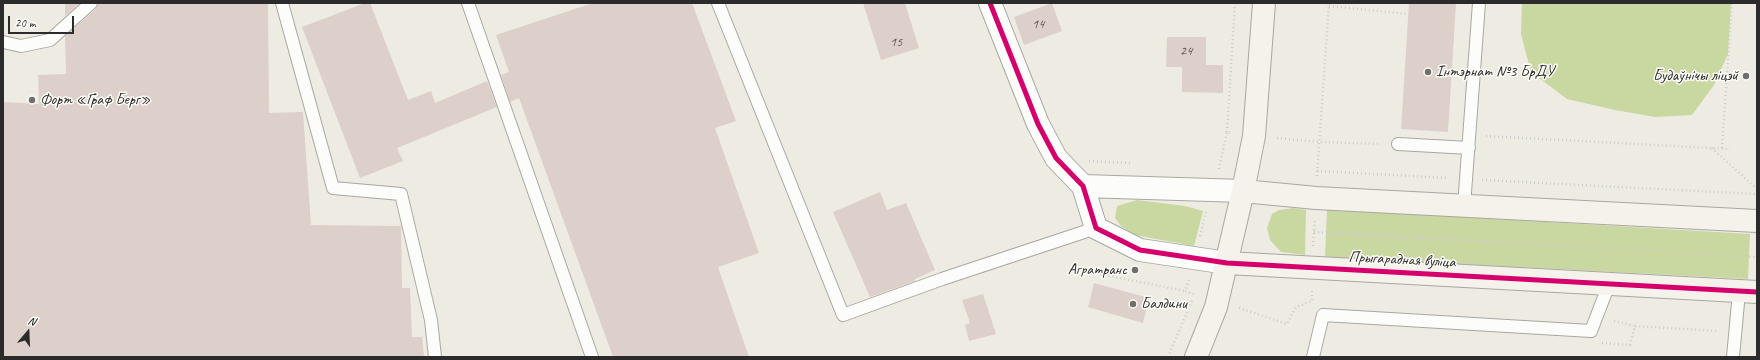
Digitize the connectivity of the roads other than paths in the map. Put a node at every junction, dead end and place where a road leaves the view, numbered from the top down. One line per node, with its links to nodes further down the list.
1 (91, 3): 8 (lane)
2 (282, 3): 19 (lane)
3 (468, 3): 20 (lane)
4 (718, 3): 15 (lane)
5 (990, 3): 11 (street)
6 (1264, 3): 12 (street)
7 (1479, 3): 10 (lane)
8 (3, 42)
9 (1398, 144): 10 (lane)
10 (1469, 148): 13 (lane)
11 (1083, 186): 12 (street); 15 (street)
12 (1243, 191): 13 (street); 16 (street)
13 (1464, 206): 14 (street)
14 (1757, 221)
15 (1096, 228): 16 (street, Прыгарадная вуліца)
16 (1227, 263): 17 (street, Прыгарадная вуліца); 21 (street)
17 (1609, 284): 18 (street, Прыгарадная вуліца); 22 (lane)
18 (1748, 292): 23 (lane)
19 (435, 357)
20 (592, 357)
21 (1196, 357)
22 (1313, 357)
23 (1733, 357)

